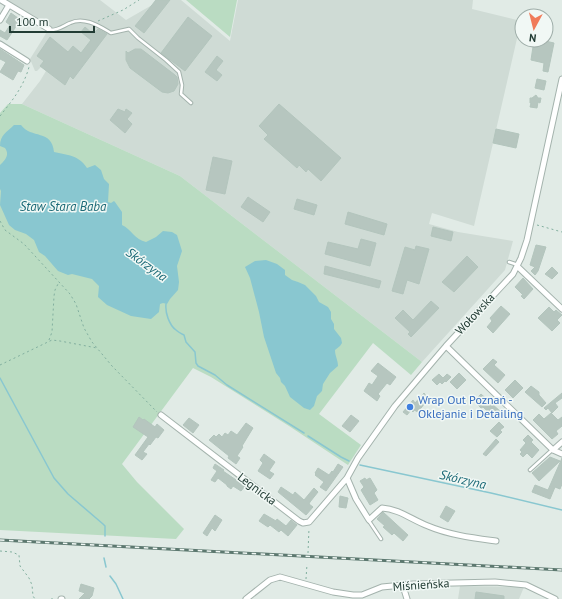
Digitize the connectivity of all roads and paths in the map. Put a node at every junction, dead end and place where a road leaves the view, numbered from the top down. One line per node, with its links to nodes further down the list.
1 (1, 0): 3 (street)
2 (139, 0): 5 (path)
3 (9, 5): 4 (street); 6 (street)
4 (0, 20)
5 (93, 22): 6 (lane); 10 (lane)
6 (49, 30)
7 (0, 44): 8 (street)
8 (27, 61): 11 (path)
9 (562, 79): 13 (street, Wołowska)
10 (191, 104)
11 (0, 116)
12 (0, 221): 17 (path)
13 (530, 224): 14 (path); 16 (street, Wołowska)
14 (562, 232)
15 (509, 262): 16 (lane)
16 (518, 266): 18 (street); 20 (street, Wołowska)
17 (59, 282): 19 (path); 21 (path)
18 (562, 309)
19 (49, 341): 21 (path); 22 (path)
20 (446, 346): 25 (street); 28 (street, Wołowska)
21 (97, 348): 23 (path)
22 (0, 365)
23 (161, 415): 30 (street, Legnicka)
24 (562, 442): 25 (street)
25 (553, 450): 26 (street); 27 (lane)
26 (562, 454)
27 (530, 470)
28 (347, 478): 29 (street); 30 (street)
29 (369, 520): 31 (lane); 32 (street)
30 (309, 522): 34 (path)
31 (381, 539)
32 (496, 541)
33 (0, 552): 38 (path)
34 (308, 554)
35 (307, 564): 36 (path)
36 (306, 584): 37 (street, Miśnieńska); 39 (street, Miśnieńska)
37 (403, 586): 40 (street); 41 (street, Miśnieńska)
38 (35, 599)
39 (246, 599)
40 (407, 599)
41 (555, 599)

